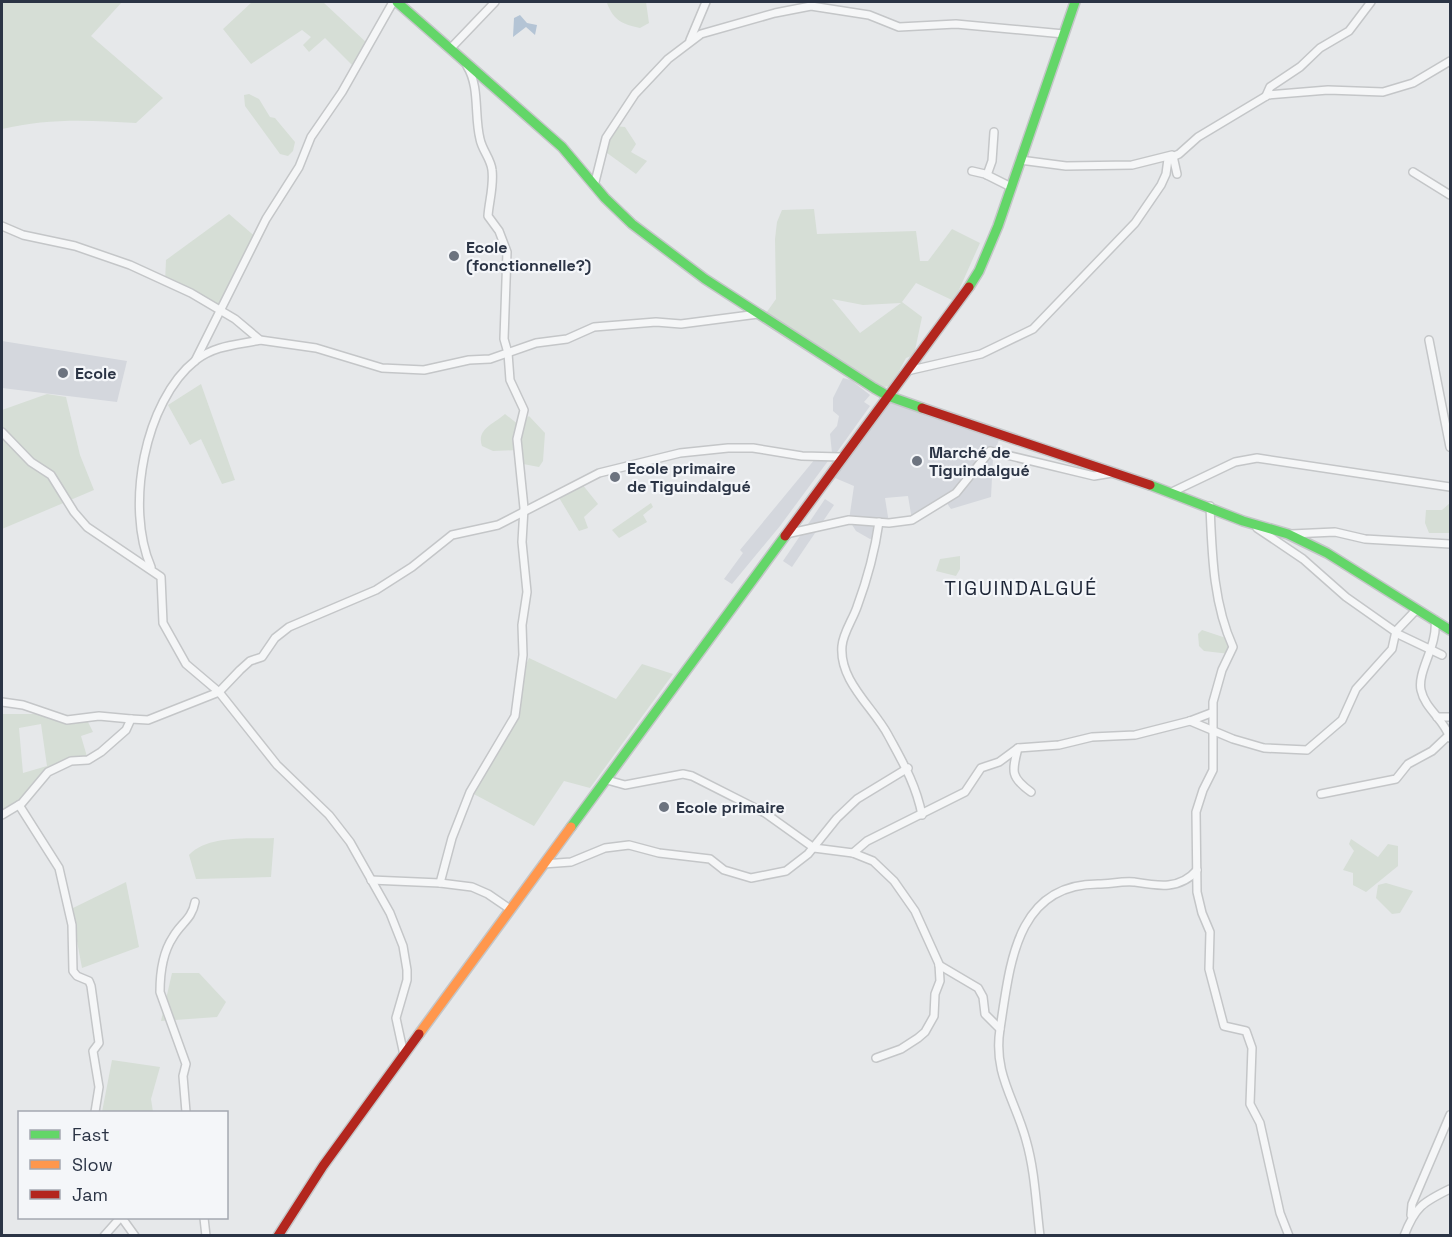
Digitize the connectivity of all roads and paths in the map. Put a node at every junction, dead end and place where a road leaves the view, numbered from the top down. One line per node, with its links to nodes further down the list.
1 (395, 2): 8 (street); 23 (street)
2 (495, 2): 8 (street)
3 (706, 2): 7 (street)
4 (1075, 2): 6 (street)
5 (1371, 2): 11 (street)
6 (1064, 34): 7 (street); 14 (street)
7 (689, 43): 19 (street)
8 (450, 49): 10 (street)
9 (1450, 61): 11 (street)
10 (464, 62): 19 (street); 27 (street)
11 (1266, 96): 13 (street)
12 (994, 132): 18 (street)
13 (1176, 155): 14 (street); 17 (street); 29 (street)
14 (1020, 160): 20 (street)
15 (972, 171): 18 (street)
16 (1413, 172): 21 (street)
17 (1177, 174)
18 (987, 175): 20 (street)
19 (594, 186): 24 (street)
20 (1011, 187): 29 (street)
21 (1450, 195)
22 (2, 226): 23 (street)
23 (221, 312): 25 (street); 28 (street)
24 (758, 314): 27 (street); 30 (street)
25 (260, 340): 27 (street); 28 (street)
26 (1429, 340): 32 (street)
27 (508, 353): 38 (street)
28 (195, 361): 44 (street)
29 (907, 371): 30 (street)
30 (888, 396): 33 (street); 34 (street)
31 (2, 432): 44 (street)
32 (1450, 447)
33 (841, 457): 38 (street); 41 (street)
34 (1112, 473): 36 (street); 39 (street)
35 (1450, 487): 36 (street)
36 (1172, 492): 37 (street)
37 (1210, 506): 40 (street); 53 (street)
38 (524, 512): 51 (street); 73 (street)
39 (879, 522): 41 (street); 61 (street)
40 (1252, 524): 42 (street); 48 (street)
41 (786, 534): 62 (street)
42 (1288, 534): 43 (street); 45 (street)
43 (1450, 544)
44 (152, 569): 51 (street)
45 (1417, 609): 46 (street); 48 (street)
46 (1435, 620): 47 (street); 49 (street)
47 (1450, 630)
48 (1395, 631): 49 (street); 58 (street)
49 (1432, 651): 50 (street); 54 (street)
50 (1442, 655)
51 (219, 692): 56 (street); 72 (street)
52 (2, 702): 56 (street)
53 (1211, 712): 57 (street); 58 (street)
54 (1437, 717): 55 (street); 59 (street)
55 (1450, 717)
56 (131, 719): 65 (street)
57 (1190, 721): 58 (street); 60 (street)
58 (1211, 728): 71 (street)
59 (1450, 736): 64 (street)
60 (1018, 748): 63 (street); 67 (street)
61 (908, 768): 67 (street); 68 (street)
62 (607, 780): 68 (street); 70 (street)
63 (1031, 792)
64 (1321, 794)
65 (19, 805): 66 (street); 80 (street)
66 (2, 814)
67 (922, 814): 69 (street)
68 (814, 848): 69 (street); 70 (street)
69 (853, 853): 76 (street)
70 (543, 864): 75 (street)
71 (1197, 870): 77 (street); 93 (street)
72 (371, 880): 73 (street); 78 (street)
73 (440, 883): 75 (street)
74 (195, 902): 81 (street)
75 (510, 909): 78 (street)
76 (939, 964): 77 (street); 79 (street)
77 (1000, 1029): 92 (street)
78 (404, 1056): 91 (street)
79 (876, 1058)
80 (95, 1111)
81 (186, 1111)
82 (1450, 1115): 84 (street)
83 (1450, 1189): 84 (street)
84 (1411, 1215): 94 (street)
85 (120, 1219): 89 (street)
86 (122, 1219): 90 (street)
87 (204, 1219): 88 (street)
88 (204, 1235)
89 (104, 1236)
90 (135, 1236)
91 (278, 1236)
92 (1040, 1236)
93 (1289, 1236)
94 (1404, 1236)

